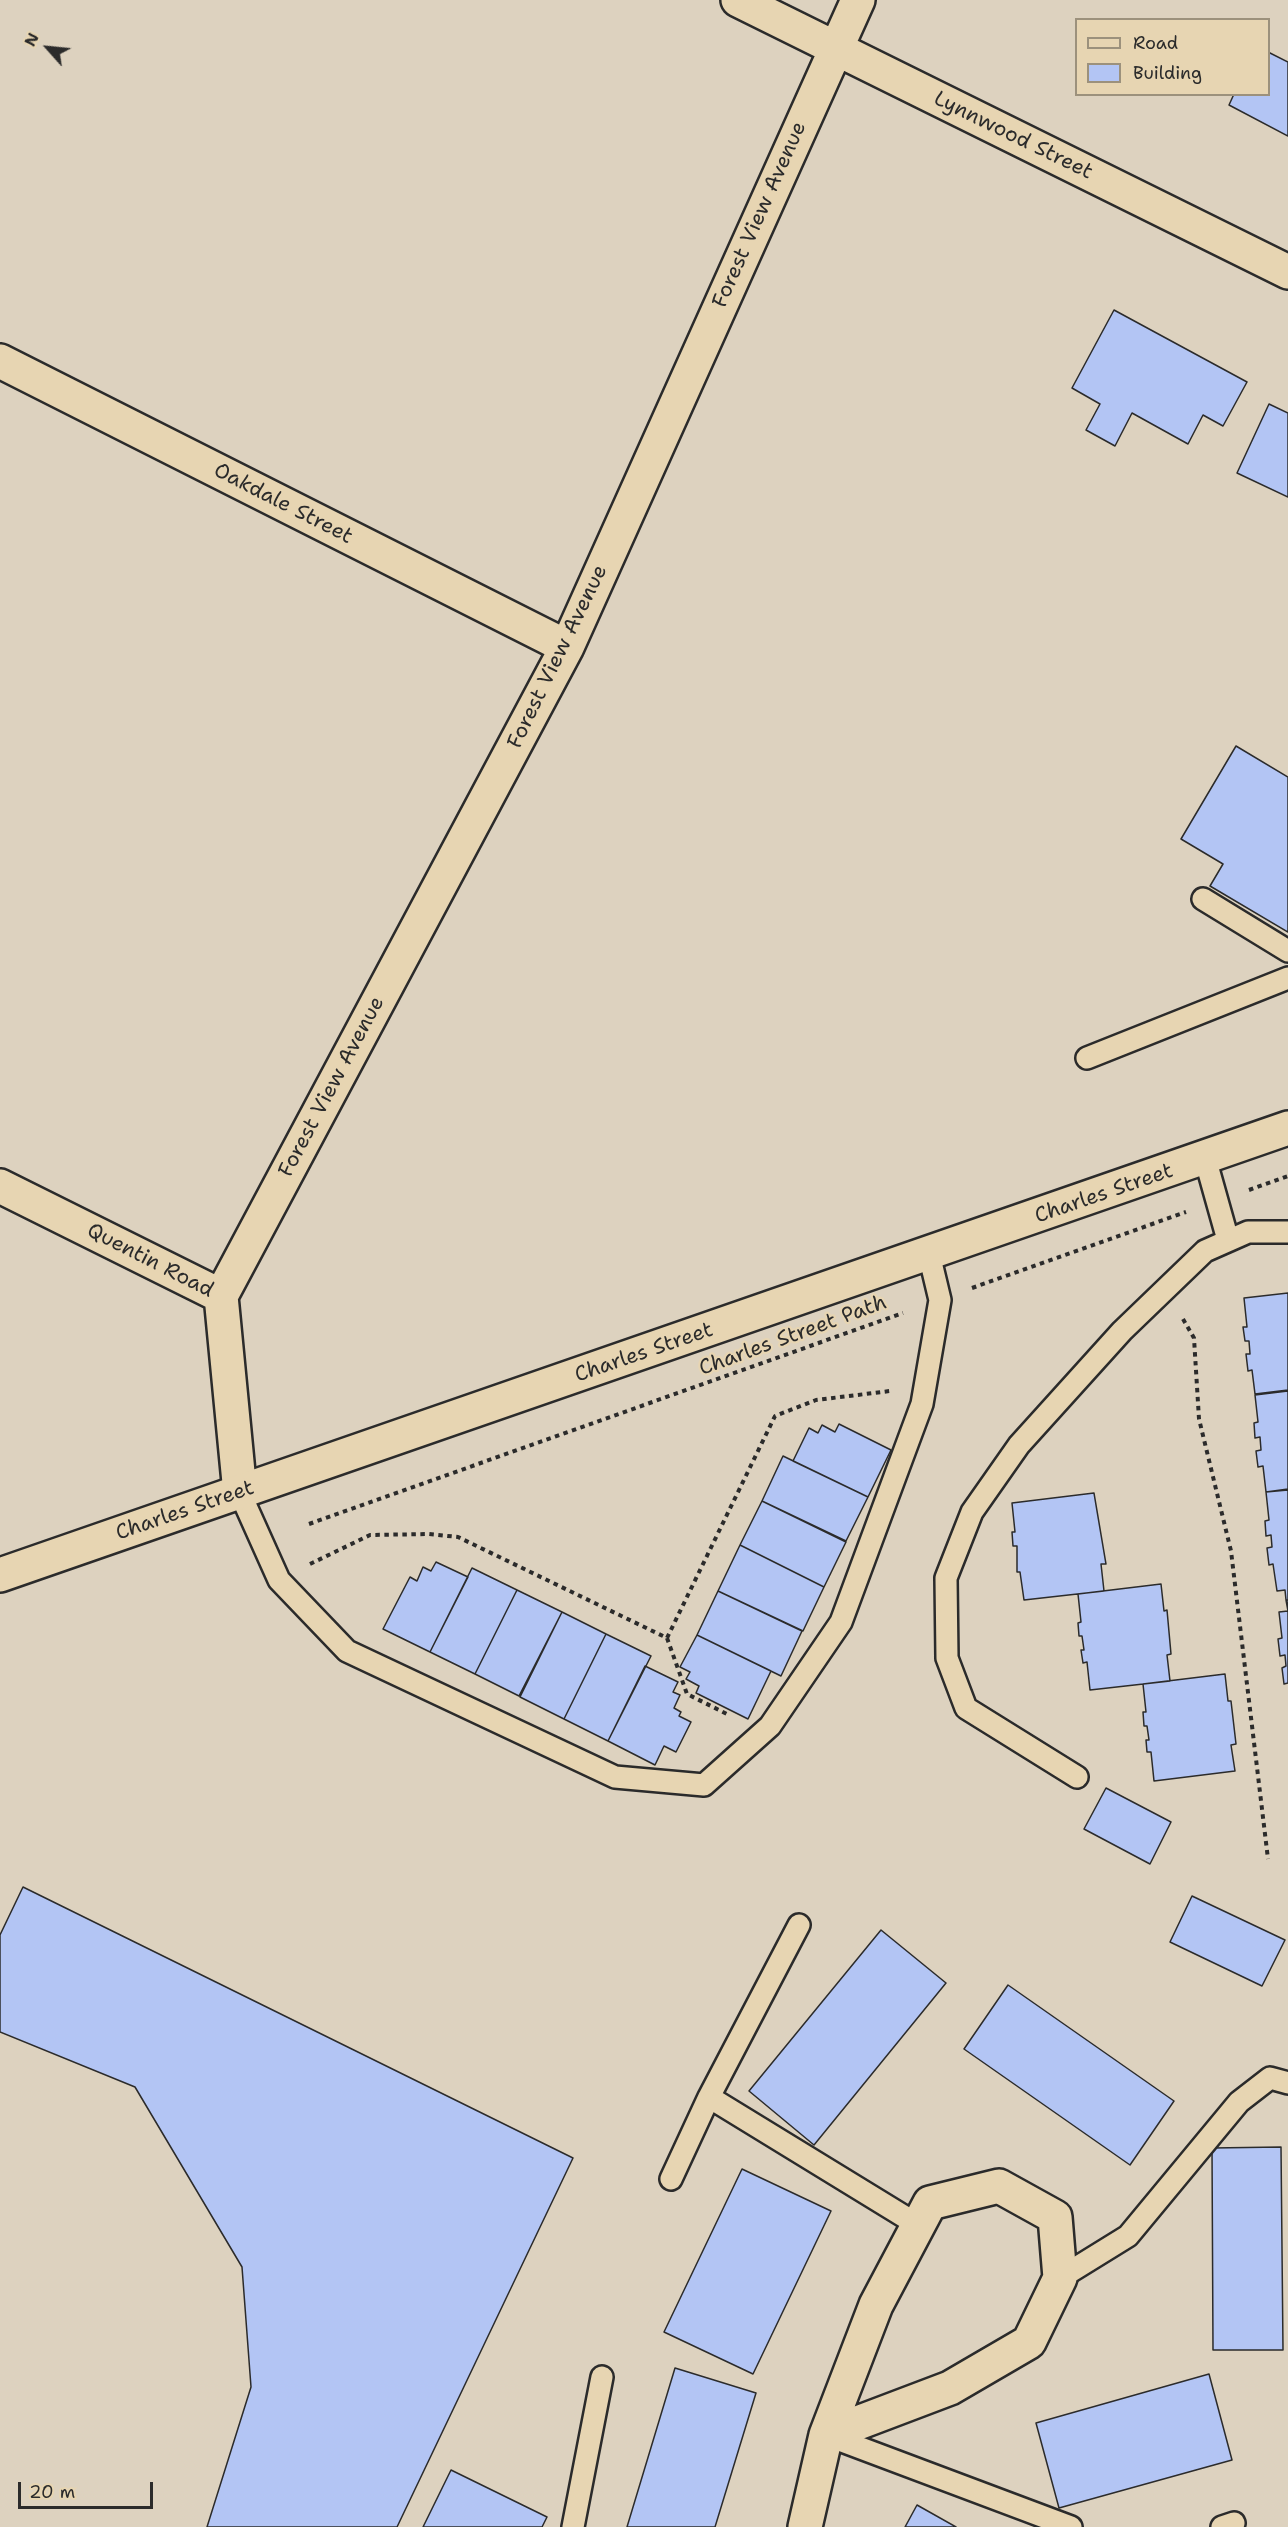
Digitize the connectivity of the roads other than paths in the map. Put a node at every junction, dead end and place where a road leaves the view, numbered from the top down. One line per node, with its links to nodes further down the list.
1 (738, 0): 3 (street, Lynnwood Street)
2 (858, 0): 3 (street, Forest View Avenue)
3 (835, 49): 4 (street, Lynnwood Street); 6 (street, Forest View Avenue)
4 (1288, 272)
5 (0, 361): 6 (street, Oakdale Street)
6 (567, 647): 17 (street, Forest View Avenue)
7 (1203, 899): 8 (lane)
8 (1288, 951)
9 (1288, 978): 10 (lane)
10 (1087, 1058)
11 (1288, 1128): 12 (street, Charles Street)
12 (1205, 1158): 15 (lane); 16 (street, Charles Street)
13 (0, 1186): 17 (street, Quentin Road)
14 (1288, 1232): 15 (lane)
15 (1228, 1240): 20 (lane)
16 (929, 1254): 18 (street, Charles Street); 18 (lane)
17 (221, 1296): 18 (street, Quentin Road)
18 (240, 1493): 19 (street, Charles Street)
19 (0, 1575)
20 (1077, 1777)
21 (799, 1925): 23 (lane)
22 (1288, 2083): 26 (lane)
23 (709, 2097): 24 (lane); 25 (lane)
24 (671, 2179)
25 (918, 2225): 26 (street); 28 (street)
26 (1060, 2278): 28 (street)
27 (602, 2377): 29 (lane)
28 (826, 2436): 30 (street); 31 (lane)
29 (573, 2527)
30 (805, 2527)
31 (1071, 2527)

